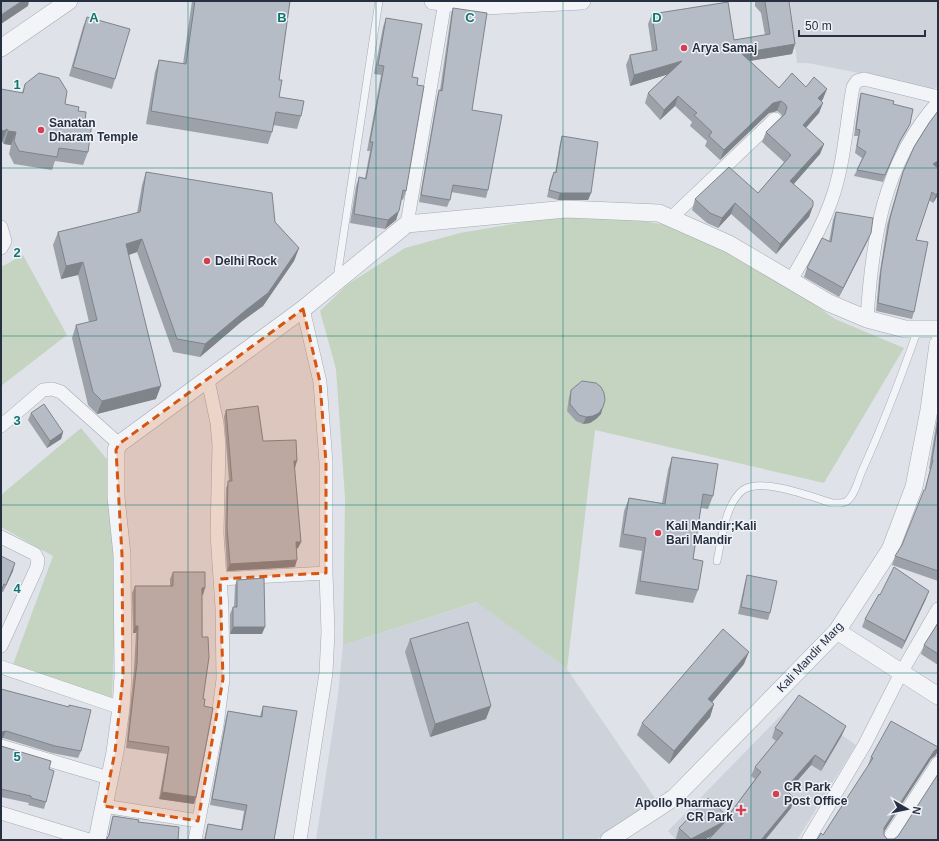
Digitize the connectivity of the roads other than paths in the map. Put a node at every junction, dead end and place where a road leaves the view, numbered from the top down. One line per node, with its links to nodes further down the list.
1 (69, 1): 5 (street)
2 (379, 1): 13 (lane)
3 (582, 1): 4 (street)
4 (439, 2): 10 (street)
5 (1, 48)
6 (938, 97): 14 (street)
7 (938, 102): 16 (street)
8 (775, 119): 9 (street)
9 (672, 218): 10 (street); 14 (street)
10 (407, 224): 13 (street)
11 (1, 227): 12 (street)
12 (1, 248)
13 (337, 280): 15 (street)
14 (791, 280): 16 (street)
15 (303, 309): 20 (street); 25 (street)
16 (868, 319): 17 (street)
17 (918, 329): 18 (street); 24 (lane)
18 (938, 329)
19 (938, 344): 28 (street, Kali Mandir Marg)
20 (208, 380): 22 (street); 26 (street)
21 (1, 426): 22 (street)
22 (119, 444): 33 (street)
23 (1, 537): 29 (street)
24 (716, 561)
25 (326, 573): 26 (street); 43 (street)
26 (220, 579): 39 (street)
27 (938, 609): 31 (street)
28 (837, 631): 31 (street); 44 (street, Kali Mandir Marg)
29 (1, 646)
30 (1, 667): 33 (street)
31 (901, 673): 32 (street); 45 (street)
32 (938, 696)
33 (121, 708): 36 (street)
34 (1, 746): 36 (street)
35 (938, 763): 46 (street)
36 (109, 778): 37 (street)
37 (104, 806): 39 (street); 41 (street)
38 (1, 812): 40 (street)
39 (198, 820): 42 (street)
40 (89, 840)
41 (97, 840)
42 (195, 840)
43 (300, 840)
44 (609, 840)
45 (808, 840)
46 (888, 840)

